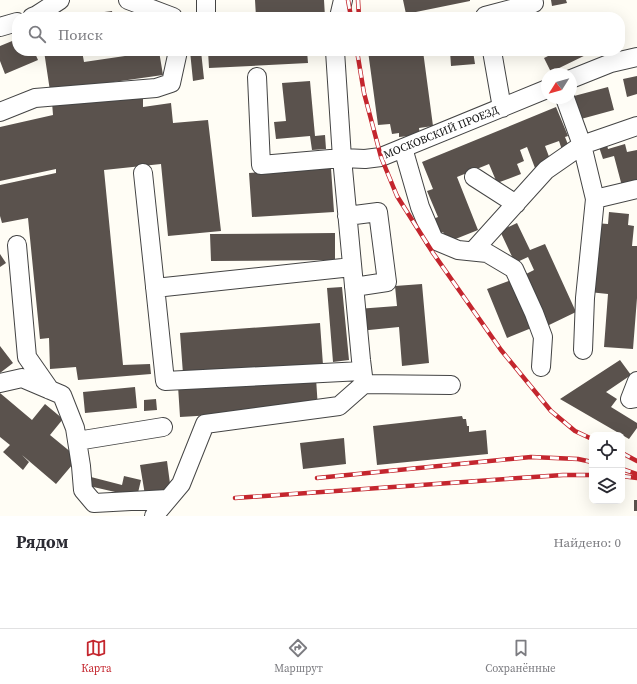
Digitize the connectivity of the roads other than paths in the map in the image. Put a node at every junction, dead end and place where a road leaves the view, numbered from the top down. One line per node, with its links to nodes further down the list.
1 (60, 0): 6 (street)
2 (128, 0): 7 (street)
3 (206, 0): 8 (street)
4 (343, 0): 9 (street)
5 (534, 3): 10 (street)
6 (42, 12)
7 (160, 12)
8 (206, 12)
9 (340, 12)
10 (502, 12)
11 (12, 23): 12 (street)
12 (0, 27)
13 (177, 56): 22 (street)
14 (335, 56): 26 (street)
15 (493, 56): 21 (street)
16 (637, 57): 18 (street)
17 (257, 77): 26 (street, МОСКОВСКИЙ ПРОЕЗД)
18 (577, 77)
19 (541, 92): 21 (street, МОСКОВСКИЙ ПРОЕЗД)
20 (567, 104): 24 (street)
21 (502, 108): 25 (street, МОСКОВСКИЙ ПРОЕЗД)
22 (0, 112)
23 (637, 126): 24 (street)
24 (582, 145): 30 (street); 31 (street)
25 (403, 148): 26 (street, МОСКОВСКИЙ ПРОЕЗД); 34 (street)
26 (342, 158): 32 (street)
27 (143, 173): 37 (street)
28 (474, 177): 31 (street)
29 (637, 189): 30 (street)
30 (595, 199): 38 (street)
31 (516, 204): 34 (street)
32 (347, 216): 35 (street); 36 (street)
33 (17, 245): 44 (street)
34 (474, 251): 39 (street)
35 (352, 267): 36 (street); 37 (street)
36 (354, 287): 40 (street)
37 (155, 288): 40 (street)
38 (583, 350)
39 (541, 367)
40 (363, 378): 43 (street); 48 (street)
41 (637, 381): 45 (street)
42 (0, 383): 44 (street)
43 (451, 385)
44 (50, 390): 47 (street)
45 (637, 398)
46 (162, 427): 47 (street)
47 (77, 441): 48 (street)
48 (168, 499): 49 (street)
49 (154, 516)

